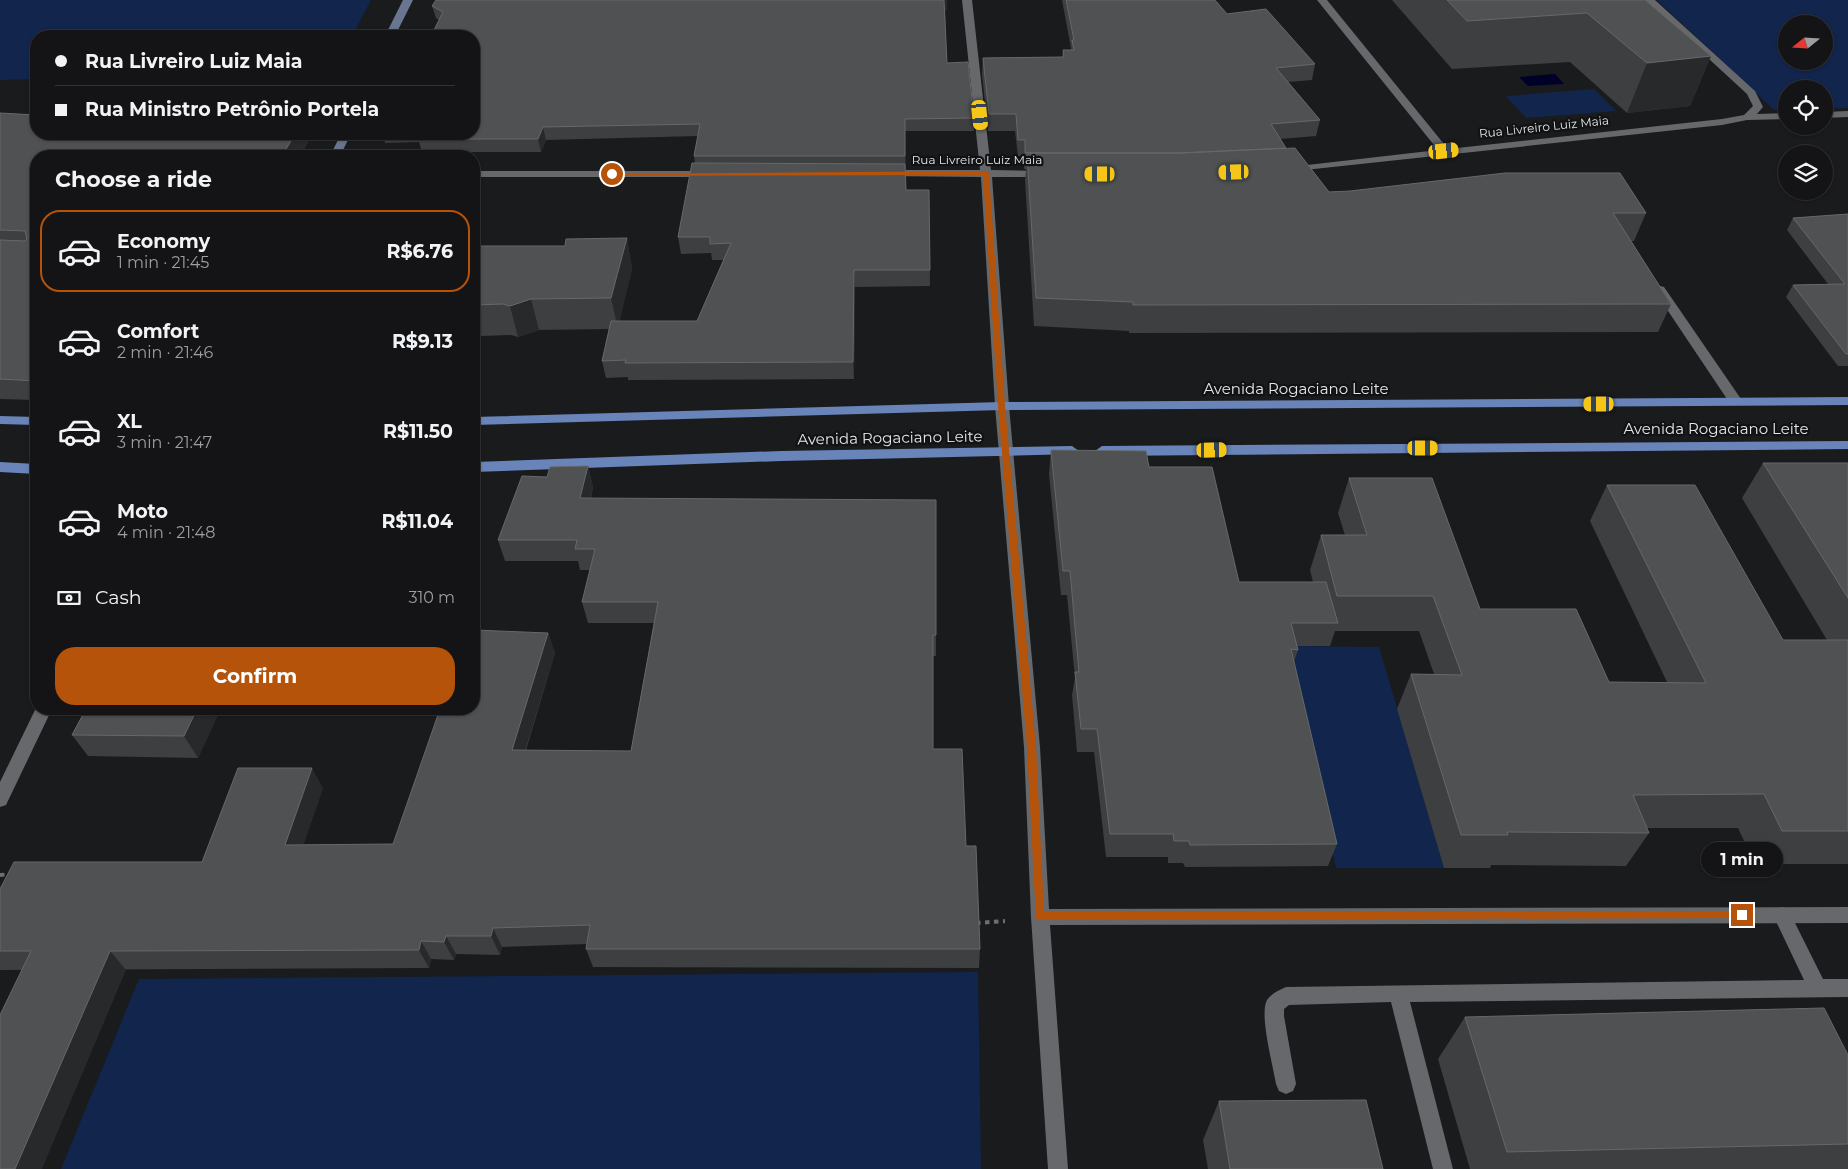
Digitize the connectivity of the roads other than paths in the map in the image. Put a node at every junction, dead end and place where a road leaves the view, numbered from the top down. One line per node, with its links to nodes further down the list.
1 (408, 0): 5 (street)
2 (967, 0): 13 (street)
3 (1322, 0): 10 (street)
4 (1650, 0): 9 (street)
5 (393, 30)
6 (1848, 114): 7 (street)
7 (1833, 115)
8 (1778, 116): 9 (street, Rua Livreiro Luiz Maia)
9 (1746, 117): 10 (street, Rua Livreiro Luiz Maia)
10 (1444, 151): 11 (street, Rua Livreiro Luiz Maia)
11 (1282, 170)
12 (878, 173): 13 (street, Rua Livreiro Luiz Maia)
13 (986, 173): 16 (street, Rua Livreiro Luiz Maia); 20 (street)
14 (480, 174): 15 (street)
15 (720, 174)
16 (1052, 174)
17 (1652, 279): 18 (street)
18 (1736, 402): 19 (main road, Avenida Rogaciano Leite); 20 (main road, Avenida Rogaciano Leite)
19 (1848, 402)
20 (1002, 406): 23 (main road, Avenida Rogaciano Leite); 25 (street)
21 (0, 420): 22 (main road)
22 (30, 421)
23 (480, 421)
24 (1848, 444): 25 (main road, Avenida Rogaciano Leite)
25 (1006, 452): 27 (main road, Avenida Rogaciano Leite); 33 (street)
26 (0, 467): 28 (main road)
27 (480, 467)
28 (30, 468)
29 (41, 715): 30 (street)
30 (0, 800)
31 (1782, 915): 32 (street); 33 (street); 34 (street)
32 (1848, 915)
33 (1040, 917): 38 (street)
34 (1817, 987): 35 (street); 36 (street)
35 (1848, 988)
36 (1398, 993): 37 (street); 39 (street)
37 (1286, 1084)
38 (1058, 1169)
39 (1443, 1169)

